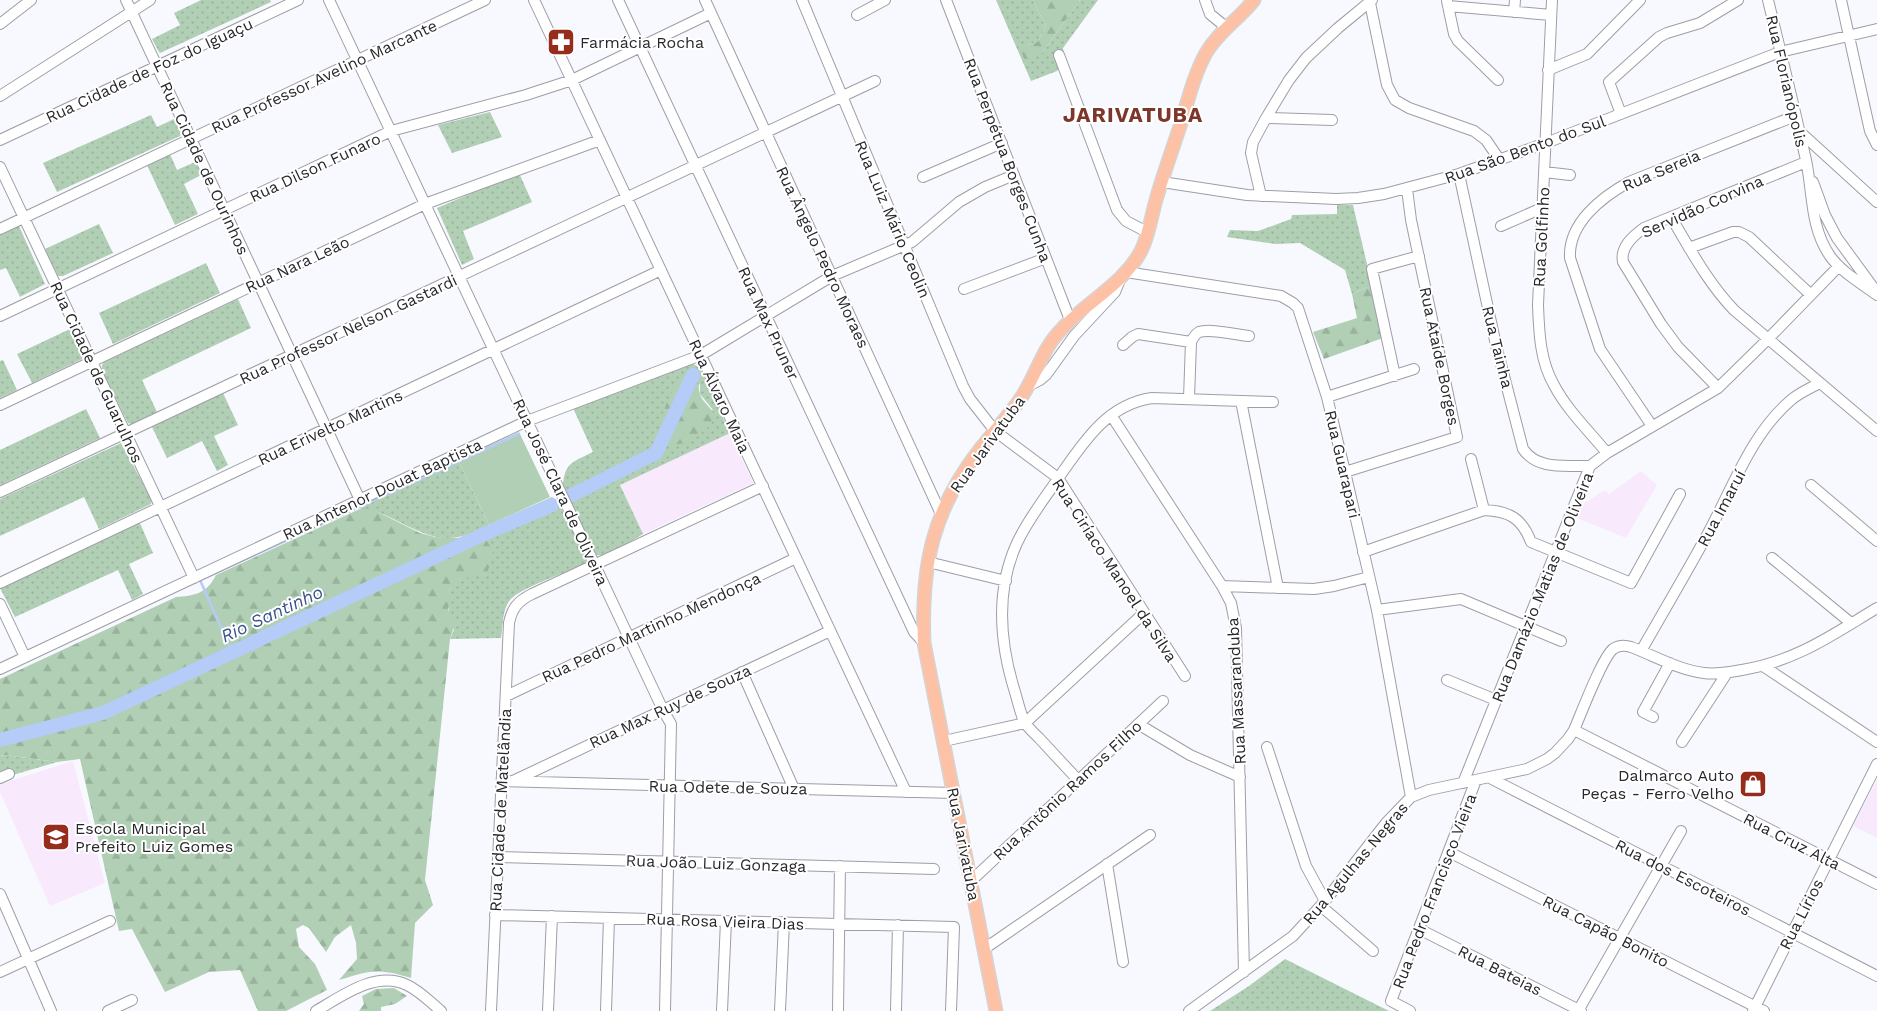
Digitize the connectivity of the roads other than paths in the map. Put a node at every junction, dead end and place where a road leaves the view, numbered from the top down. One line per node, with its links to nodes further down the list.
1 (31, 0): 28 (street)
2 (126, 0): 23 (street, Rua Cidade de Ourinhos)
3 (150, 0): 23 (street)
4 (298, 0): 36 (street, Rua Cidade de Foz do Iguaçu)
5 (329, 0): 35 (street, Rua José Clara de Oliveira)
6 (485, 0): 35 (street, Rua Professor Avelino Marcante)
7 (534, 0): 38 (street, Rua Álvaro Maia)
8 (618, 0): 32 (street, Rua Max Pruner)
9 (705, 0): 25 (street, Rua Ângelo Pedro Moraes)
10 (802, 0): 42 (street, Rua Luiz Mário Ceolin)
11 (885, 0): 26 (street)
12 (946, 0): 53 (street, Rua Perpétua Borges Cunha)
13 (1205, 0): 29 (street)
14 (1254, 0): 29 (main road, Rua Jarivatuba)
15 (1515, 0): 24 (street)
16 (1552, 0): 27 (street, Rua Golfinho)
17 (1640, 0): 37 (street)
18 (1738, 0): 43 (street)
19 (1768, 0): 33 (street, Rua Florianópolis)
20 (1841, 0): 31 (street)
21 (1371, 1): 45 (street); 56 (street)
22 (1447, 3): 24 (street); 40 (street)
23 (132, 12): 36 (street, Rua Cidade de Ourinhos); 41 (street)
24 (1514, 12): 27 (street)
25 (711, 13): 32 (street, Rua Dilson Funaro); 49 (street, Rua Ângelo Pedro Moraes)
26 (857, 15)
27 (1551, 15): 37 (street, Rua Golfinho)
28 (0, 24)
29 (1226, 28): 65 (main road, Rua Jarivatuba)
30 (1877, 29): 31 (street, Rua São Bento do Sul)
31 (1849, 36): 33 (street, Rua São Bento do Sul); 55 (street)
32 (640, 47): 38 (street, Rua Dilson Funaro); 58 (street, Rua Max Pruner)
33 (1780, 52): 43 (street, Rua São Bento do Sul); 44 (street, Rua Florianópolis)
34 (1059, 55): 77 (street)
35 (357, 60): 48 (street, Rua José Clara de Oliveira); 50 (street, Rua Professor Avelino Marcante)
36 (158, 66): 50 (street, Rua Cidade de Ourinhos); 51 (street, Rua Cidade de Foz do Iguaçu)
37 (1548, 70): 54 (street, Rua Golfinho)
38 (572, 80): 48 (street, Rua Dilson Funaro); 52 (street, Rua Álvaro Maia)
39 (875, 80): 42 (street, Rua Professor Nelson Gastardi)
40 (1498, 80)
41 (0, 96)
42 (842, 96): 49 (street, Rua Professor Nelson Gastardi); 78 (street, Rua Luiz Mário Ceolin)
43 (1621, 114): 54 (street, Rua São Bento do Sul)
44 (1795, 116): 47 (street, Rua Florianópolis); 115 (street, Rua Sereia)
45 (1266, 118): 46 (street); 67 (street)
46 (1332, 120)
47 (1798, 130): 57 (street, Rua Florianópolis); 69 (street)
48 (391, 131): 70 (street, Rua José Clara de Oliveira); 72 (street, Rua Dilson Funaro)
49 (765, 132): 58 (street, Rua Professor Nelson Gastardi); 86 (street, Rua Ângelo Pedro Moraes)
50 (192, 139): 72 (street, Rua Cidade de Ourinhos); 74 (street, Rua Professor Avelino Marcante)
51 (0, 140)
52 (600, 140): 68 (street, Rua Álvaro Maia); 70 (street, Rua Nara Leão)
53 (1002, 143): 62 (street, Rua Perpétua Borges Cunha); 64 (street)
54 (1546, 143): 56 (street, Rua São Bento do Sul); 60 (street, Rua Golfinho)
55 (1877, 144)
56 (1499, 159): 61 (street, Rua São Bento do Sul)
57 (1806, 162): 73 (street, Servidão Corvina); 82 (street, Rua Florianópolis); 90 (street, Rua Florianópolis)
58 (695, 166): 68 (street, Rua Professor Nelson Gastardi); 93 (street, Rua Max Pruner)
59 (0, 167): 74 (street, Rua Cidade de Guarulhos)
60 (1544, 172): 63 (street); 71 (street, Rua Golfinho)
61 (1459, 174): 66 (street, Rua São Bento do Sul); 122 (street, Rua Tainha)
62 (1014, 175): 78 (street, Rua Antenor Douat Baptista); 81 (street, Rua Perpétua Borges Cunha)
63 (1570, 175)
64 (923, 177)
65 (1162, 182): 67 (street, Rua São Bento do Sul); 77 (main road, Rua Jarivatuba)
66 (1407, 189): 67 (street, Rua São Bento do Sul); 80 (street, Rua Ataíde Borges)
67 (1261, 196)
68 (627, 198): 83 (street, Rua Álvaro Maia); 85 (street, Rua Professor Nelson Gastardi)
69 (1877, 202)
70 (425, 204): 85 (street, Rua José Clara de Oliveira); 87 (street, Rua Nara Leão)
71 (1542, 208): 75 (street); 120 (street, Rua Golfinho)
72 (224, 210): 87 (street, Rua Cidade de Ourinhos); 88 (street, Rua Dilson Funaro)
73 (1671, 217): 79 (street); 107 (street, Servidão Corvina)
74 (24, 218): 76 (street, Rua Professor Avelino Marcante); 88 (street, Rua Cidade de Guarulhos)
75 (1502, 226)
76 (0, 229)
77 (1147, 232): 84 (main road, Rua Jarivatuba)
78 (904, 246): 86 (street, Rua Antenor Douat Baptista); 117 (street, Rua Luiz Mário Ceolin)
79 (1689, 248): 91 (street); 96 (street)
80 (1419, 256): 104 (street); 123 (street, Rua Ataíde Borges)
81 (1046, 258): 89 (street); 94 (street, Rua Perpétua Borges Cunha)
82 (1839, 266): 90 (street, Rua Florianópolis); 91 (street, Rua Damázio Matias de Oliveira)
83 (661, 270): 99 (street, Rua Erivelto Martins); 101 (street, Rua Álvaro Maia)
84 (1124, 274): 94 (main road, Rua Jarivatuba); 106 (street); 108 (street, Rua Guarapari)
85 (459, 276): 99 (street, Rua José Clara de Oliveira); 100 (street, Rua Professor Nelson Gastardi)
86 (832, 276): 93 (street, Rua Antenor Douat Baptista); 132 (street, Rua Ângelo Pedro Moraes)
87 (258, 282): 100 (street, Rua Cidade de Ourinhos); 102 (street, Rua Nara Leão)
88 (57, 288): 92 (street, Rua Dilson Funaro); 102 (street, Rua Cidade de Guarulhos)
89 (964, 290)
90 (1877, 293)
91 (1811, 295): 96 (street, Rua Damázio Matias de Oliveira)
92 (0, 316)
93 (766, 316): 101 (street, Rua Antenor Douat Baptista); 155 (street, Rua Max Pruner)
94 (1070, 320): 106 (main road, Rua Jarivatuba)
95 (1249, 336): 97 (street)
96 (1768, 339): 105 (street); 107 (street, Rua Damázio Matias de Oliveira)
97 (1191, 342): 98 (street); 109 (street)
98 (1122, 345)
99 (494, 349): 114 (street, Rua José Clara de Oliveira); 116 (street, Rua Erivelto Martins)
100 (292, 355): 116 (street, Rua Cidade de Ourinhos); 119 (street, Rua Professor Nelson Gastardi)
101 (701, 355): 114 (street, Rua Antenor Douat Baptista); 126 (street, Rua Álvaro Maia)
102 (92, 361): 112 (street, Rua Nara Leão); 119 (street, Rua Cidade de Guarulhos)
103 (1414, 369): 104 (street)
104 (1395, 376): 108 (street)
105 (1820, 383): 118 (street); 156 (street, Rua Imaruí)
106 (1030, 385): 117 (main road, Rua Jarivatuba)
107 (1718, 388): 115 (street, Rua Damázio Matias de Oliveira)
108 (1327, 397): 123 (street, Rua Guarapari)
109 (1189, 398): 110 (street); 113 (street)
110 (1241, 401): 111 (street); 145 (street)
111 (1273, 402)
112 (0, 404)
113 (1111, 415): 124 (street); 144 (street, Rua Massaranduba)
114 (527, 421): 129 (street, Rua Antenor Douat Baptista); 139 (street, Rua José Clara de Oliveira)
115 (1652, 426): 120 (street, Rua Damázio Matias de Oliveira)
116 (326, 428): 129 (street, Rua Cidade de Ourinhos); 130 (street, Rua Erivelto Martins)
117 (995, 431): 124 (street, Rua Ciríaco Manoel da Silva); 132 (main road, Rua Jarivatuba)
118 (1877, 431)
119 (126, 433): 127 (street, Rua Professor Nelson Gastardi); 130 (street, Rua Cidade de Guarulhos)
120 (1607, 453): 122 (street, Rua Damázio Matias de Oliveira)
121 (1471, 459): 131 (street)
122 (1590, 466): 135 (street, Rua Damázio Matias de Oliveira)
123 (1345, 472): 134 (street, Rua Guarapari)
124 (1058, 478): 142 (street); 149 (street, Rua Ciríaco Manoel da Silva)
125 (1811, 485): 133 (street)
126 (762, 486): 136 (street, Rua Álvaro Maia); 139 (street)
127 (0, 492)
128 (1680, 494): 135 (street)
129 (360, 500): 141 (street, Rua Antenor Douat Baptista)
130 (160, 507): 141 (street, Rua Cidade de Guarulhos); 143 (street, Rua Erivelto Martins)
131 (1484, 510): 134 (street); 135 (street)
132 (941, 514): 138 (main road, Rua Jarivatuba)
133 (1877, 541)
134 (1363, 552): 140 (street, Rua Guarapari)
135 (1556, 552): 151 (street, Rua Damázio Matias de Oliveira)
136 (796, 558): 152 (street, Rua Álvaro Maia); 153 (street, Rua Pedro Martinho Mendonça)
137 (1772, 558): 150 (street)
138 (928, 562): 142 (street); 155 (main road, Rua Jarivatuba)
139 (595, 564): 153 (street, Rua José Clara de Oliveira); 165 (street, Rua Cidade de Matelândia)
140 (1369, 577): 145 (street); 148 (street, Rua Guarapari)
141 (194, 578): 157 (street, Rua Antenor Douat Baptista)
142 (1006, 580): 170 (street)
143 (0, 583)
144 (1222, 586): 145 (street); 178 (street, Rua Massaranduba)
145 (1278, 588)
146 (0, 604): 157 (street)
147 (1877, 608): 150 (street, Rua Agulhas Negras)
148 (1377, 610): 151 (street); 188 (street, Rua Guarapari)
149 (1144, 613): 163 (street, Rua Ciríaco Manoel da Silva); 170 (street)
150 (1851, 623): 159 (street, Rua Agulhas Negras)
151 (1526, 626): 154 (street); 166 (street, Rua Damázio Matias de Oliveira)
152 (830, 631): 161 (street, Rua Max Ruy de Souza); 186 (street, Rua Álvaro Maia)
153 (629, 637): 165 (street, Rua Pedro Martinho Mendonça); 168 (street, Rua José Clara de Oliveira)
154 (1561, 640)
155 (924, 643): 173 (main road, Rua Jarivatuba)
156 (1641, 651): 158 (street, Rua Agulhas Negras); 172 (street, Rua Agulhas Negras)
157 (25, 657): 160 (street, Rua Antenor Douat Baptista)
158 (1670, 663): 162 (street, Rua Agulhas Negras); 169 (street)
159 (1763, 666): 162 (street, Rua Agulhas Negras); 175 (street)
160 (0, 669)
161 (742, 672): 168 (street, Rua Max Ruy de Souza); 185 (street)
162 (1727, 672): 174 (street)
163 (1185, 676)
164 (1447, 680): 166 (street)
165 (506, 696): 182 (street, Rua Cidade de Matelândia)
166 (1496, 700): 183 (street, Rua Damázio Matias de Oliveira)
167 (1163, 701): 171 (street, Rua Antônio Ramos Filho)
168 (663, 710): 182 (street, Rua Max Ruy de Souza); 184 (street, Rua José Clara de Oliveira)
169 (1653, 717)
170 (1025, 722): 173 (street); 180 (street)
171 (1138, 724): 178 (street); 180 (street, Rua Antônio Ramos Filho)
172 (1574, 730): 179 (street, Rua Agulhas Negras); 193 (street, Rua Cruz Alta)
173 (944, 741): 187 (main road, Rua Jarivatuba)
174 (1682, 742)
175 (1877, 742)
176 (1267, 747): 202 (street)
177 (1877, 764): 193 (street, Rua Lírios)
178 (1240, 777): 220 (street, Rua Massaranduba)
179 (1490, 778): 181 (street, Rua Agulhas Negras); 197 (street, Rua dos Escoteiros)
180 (1078, 780): 199 (street, Rua Antônio Ramos Filho)
181 (1476, 780): 183 (street, Rua Agulhas Negras); 191 (street, Rua Pedro Francisco Vieira)
182 (506, 782): 184 (street, Rua Odete de Souza); 192 (street, Rua Cidade de Matelândia)
183 (1463, 783): 188 (street, Rua Agulhas Negras)
184 (670, 786): 185 (street, Rua Odete de Souza); 194 (street, Rua José Clara de Oliveira)
185 (794, 789): 186 (street, Rua Odete de Souza)
186 (906, 792): 187 (street, Rua Odete de Souza)
187 (954, 793): 199 (main road, Rua Jarivatuba)
188 (1410, 797): 202 (street, Rua Agulhas Negras)
189 (1681, 831): 197 (street)
190 (1150, 834): 195 (street)
191 (1449, 852): 212 (street, Rua Pedro Francisco Vieira); 214 (street, Rua Capão Bonito)
192 (498, 857): 194 (street, Rua João Luiz Gonzaga); 203 (street, Rua Cidade de Matelândia)
193 (1829, 859): 200 (street, Rua Cruz Alta); 213 (street, Rua Lírios)
194 (668, 861): 196 (street, Rua João Luiz Gonzaga); 206 (street, Rua José Clara de Oliveira)
195 (1108, 864): 215 (street); 218 (street)
196 (840, 866): 198 (street, Rua João Luiz Gonzaga); 210 (street)
197 (1662, 866): 213 (street, Rua dos Escoteiros); 214 (street)
198 (934, 868)
199 (972, 880): 215 (main road, Rua Jarivatuba)
200 (1877, 884)
201 (0, 894): 217 (street)
202 (1323, 903): 216 (street); 220 (street, Rua Agulhas Negras)
203 (496, 915): 204 (street, Rua Rosa Vieira Dias); 228 (street, Rua Cidade de Matelândia)
204 (552, 916): 205 (street, Rua Rosa Vieira Dias); 229 (street)
205 (609, 918): 206 (street, Rua Rosa Vieira Dias); 230 (street)
206 (667, 919): 208 (street, Rua Rosa Vieira Dias); 231 (street, Rua José Clara de Oliveira)
207 (110, 921): 217 (street)
208 (726, 921): 209 (street, Rua Rosa Vieira Dias); 232 (street)
209 (784, 922): 210 (street, Rua Rosa Vieira Dias); 233 (street)
210 (839, 924): 211 (street, Rua Rosa Vieira Dias); 234 (street)
211 (898, 925): 235 (street); 236 (street, Rua Rosa Vieira Dias)
212 (1419, 929): 239 (street, Rua Pedro Francisco Vieira); 240 (street, Rua Bateias)
213 (1792, 932): 221 (street, Rua dos Escoteiros); 223 (street, Rua Lírios)
214 (1620, 938): 223 (street, Rua Capão Bonito); 240 (street)
215 (984, 949): 237 (main road, Rua Jarivatuba)
216 (1372, 951)
217 (28, 959): 219 (street); 224 (street)
218 (1123, 962)
219 (0, 972)
220 (1244, 972): 238 (street, Rua Agulhas Negras)
221 (1877, 976)
222 (132, 1000): 225 (street)
223 (1757, 1010)
224 (51, 1011)
225 (108, 1011)
226 (316, 1011): 227 (street)
227 (441, 1011)
228 (491, 1011)
229 (548, 1011)
230 (606, 1011)
231 (665, 1011)
232 (722, 1011)
233 (780, 1011)
234 (838, 1011)
235 (896, 1011)
236 (951, 1011)
237 (996, 1011)
238 (1189, 1011)
239 (1410, 1011)
240 (1579, 1011)

